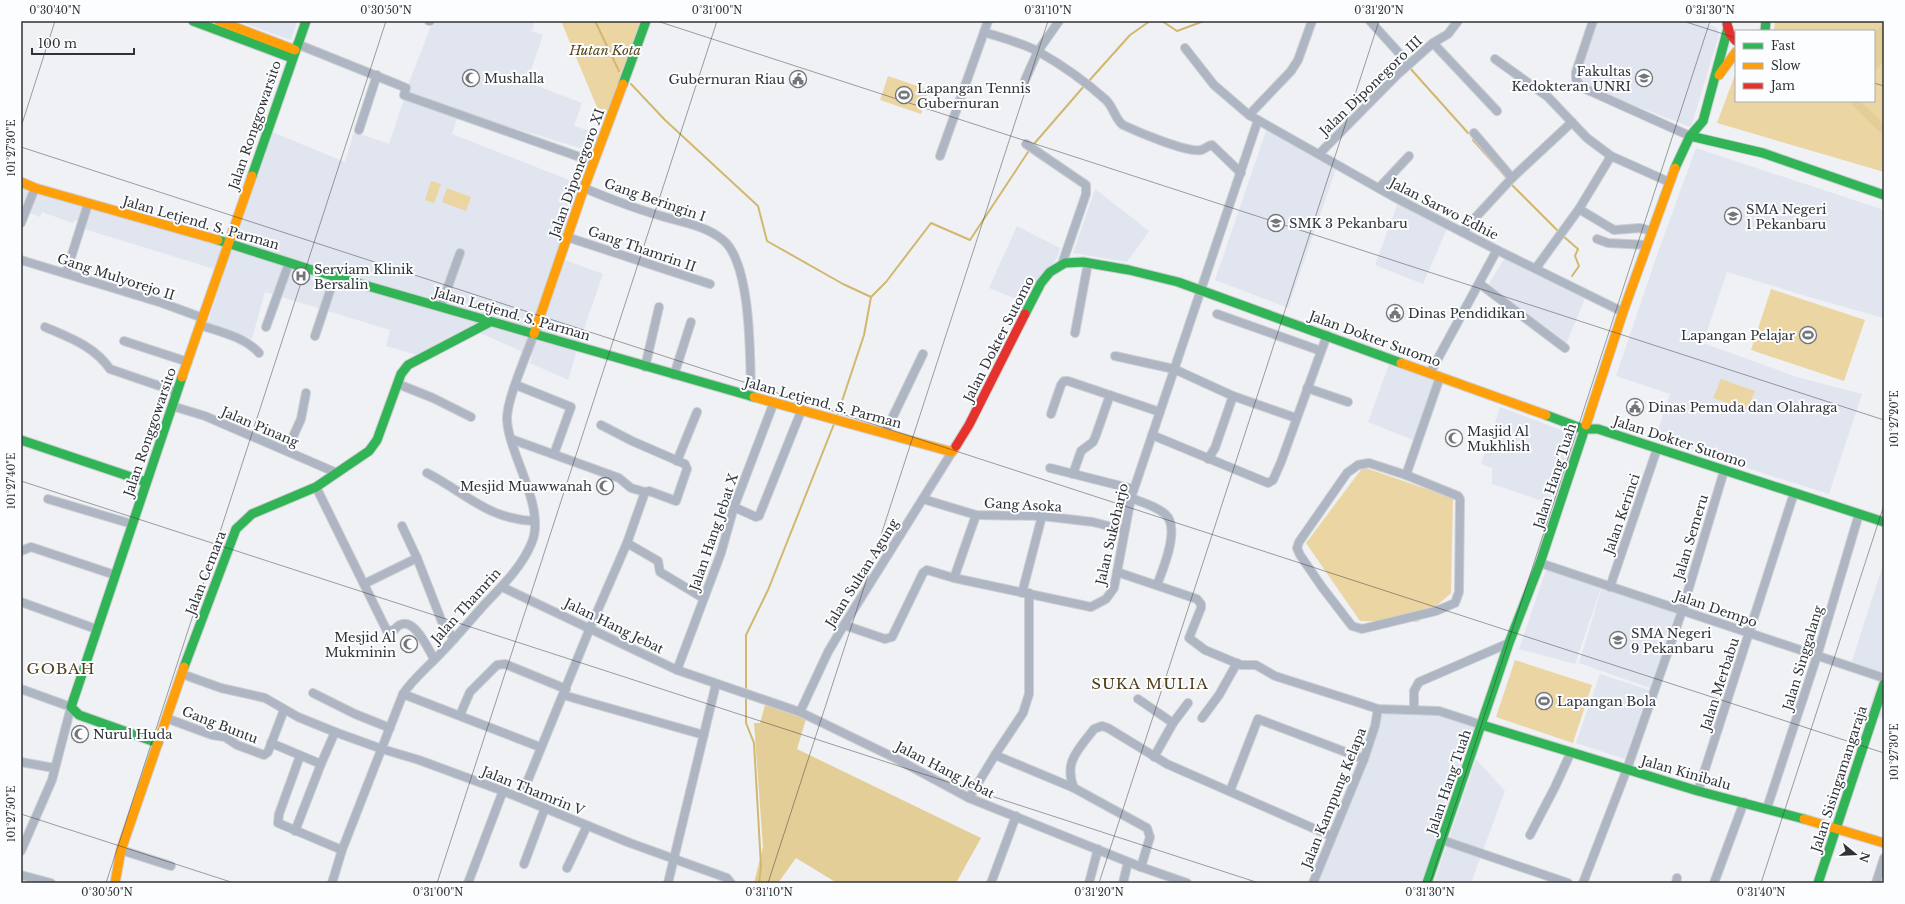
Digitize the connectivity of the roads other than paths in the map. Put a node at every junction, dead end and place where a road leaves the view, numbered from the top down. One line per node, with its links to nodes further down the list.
1 (193, 21): 17 (main road)
2 (219, 21): 17 (main road)
3 (306, 21): 17 (main road, Jalan Ronggowarsito)
4 (646, 21): 37 (main road, Jalan Diponegoro XI)
5 (988, 21): 13 (street)
6 (1059, 21): 18 (street)
7 (1312, 21): 26 (street)
8 (1370, 21): 21 (street)
9 (1458, 21): 15 (street, Jalan Diponegoro III)
10 (1593, 21): 31 (street)
11 (1718, 21): 12 (main road)
12 (1728, 25): 14 (main road); 24 (main road, Jalan Hang Tuah)
13 (984, 32): 18 (street); 34 (street)
14 (1735, 39)
15 (1433, 43): 21 (street, Jalan Diponegoro III); 25 (street)
16 (1185, 48): 26 (street, Jalan Sarwo Edhie)
17 (295, 51): 22 (street); 53 (main road, Jalan Ronggowarsito)
18 (1038, 51): 23 (street); 38 (street)
19 (1735, 53): 24 (main road, Jalan Hang Tuah)
20 (1495, 59): 28 (street)
21 (1408, 66): 33 (street, Jalan Diponegoro III)
22 (377, 75): 29 (street); 37 (street)
23 (1025, 80)
24 (1715, 82): 31 (main road, Jalan Hang Tuah)
25 (1497, 111)
26 (1249, 115): 27 (street, Jalan Sarwo Edhie)
27 (1258, 120): 33 (street, Jalan Sarwo Edhie); 38 (street)
28 (1572, 122): 36 (street); 39 (street)
29 (359, 130)
30 (1474, 133): 39 (street)
31 (1690, 136): 41 (main road, Jalan Hang Tuah); 45 (main road)
32 (1026, 144): 60 (street)
33 (1319, 154): 44 (street, Jalan Sarwo Edhie)
34 (940, 156)
35 (1409, 156): 44 (street)
36 (1611, 156): 41 (street); 47 (street)
37 (594, 162): 43 (main road, Jalan Diponegoro XI)
38 (1241, 173): 66 (street)
39 (1512, 178): 50 (street)
40 (21, 182): 42 (main road, Jalan Letjend. S. Parman)
41 (1669, 182): 49 (main road, Jalan Hang Tuah)
42 (35, 188): 46 (main road, Jalan Letjend. S. Parman); 48 (street)
43 (584, 188): 51 (main road, Jalan Diponegoro XI); 99 (street, Gang Beringin I)
44 (1378, 188): 50 (street, Jalan Sarwo Edhie)
45 (1884, 195)
46 (88, 204): 53 (main road, Jalan Letjend. S. Parman); 62 (street)
47 (1579, 209): 49 (street); 61 (street)
48 (21, 223)
49 (1652, 231): 54 (main road, Jalan Hang Tuah)
50 (1462, 232): 55 (street, Jalan Sarwo Edhie)
51 (567, 236): 64 (street, Gang Thamrin II); 77 (main road, Jalan Diponegoro XI)
52 (1597, 239): 54 (street)
53 (228, 244): 58 (main road, Jalan Letjend. S. Parman); 71 (main road, Jalan Ronggowarsito)
54 (1647, 245): 69 (main road, Jalan Hang Tuah)
55 (1497, 250): 61 (street, Jalan Sarwo Edhie); 65 (street)
56 (460, 253): 67 (street)
57 (21, 260): 62 (street, Gang Mulyorejo II)
58 (289, 263): 63 (main road, Jalan Letjend. S. Parman); 75 (street)
59 (1088, 263): 60 (main road, Jalan Dokter Sutomo); 66 (main road, Jalan Dokter Sutomo); 76 (street)
60 (1062, 264): 117 (main road, Jalan Dokter Sutomo)
61 (1536, 268): 69 (street, Jalan Sarwo Edhie)
62 (66, 273): 71 (street, Gang Mulyorejo II)
63 (335, 276): 67 (main road, Jalan Letjend. S. Parman); 78 (street)
64 (710, 284)
65 (1480, 284): 81 (street); 89 (street)
66 (1202, 290): 79 (main road, Jalan Dokter Sutomo); 88 (street, Jalan Sukoharjo)
67 (441, 306): 72 (main road, Jalan Letjend. S. Parman)
68 (659, 307): 87 (street)
69 (1623, 312): 110 (main road, Jalan Hang Tuah)
70 (1217, 314): 82 (street)
71 (202, 322): 83 (street, Gang Mulyorejo II); 86 (main road, Jalan Ronggowarsito)
72 (490, 322): 77 (main road, Jalan Letjend. S. Parman); 92 (main road, Jalan Cemara)
73 (690, 322): 90 (street)
74 (45, 327): 95 (street)
75 (266, 327)
76 (1075, 333)
77 (534, 334): 87 (main road, Jalan Letjend. S. Parman); 93 (street, Jalan Thamrin)
78 (314, 336)
79 (1327, 336): 82 (street); 89 (main road, Jalan Dokter Sutomo)
80 (124, 341): 86 (street)
81 (1565, 348)
82 (1321, 351): 94 (street)
83 (259, 353)
84 (923, 354): 111 (street)
85 (1115, 356): 88 (street)
86 (188, 362): 95 (main road, Jalan Ronggowarsito)
87 (645, 367): 90 (main road, Jalan Letjend. S. Parman)
88 (1174, 369): 98 (street); 105 (street, Jalan Sukoharjo)
89 (1430, 373): 91 (main road, Jalan Dokter Sutomo)
90 (674, 375): 99 (main road, Jalan Letjend. S. Parman)
91 (1440, 377): 110 (main road, Jalan Dokter Sutomo); 126 (street)
92 (398, 384): 107 (street); 123 (main road, Jalan Cemara)
93 (516, 385): 113 (street, Jalan Thamrin); 118 (street)
94 (1307, 388): 101 (street); 108 (street)
95 (177, 392): 102 (main road, Jalan Ronggowarsito)
96 (306, 393): 116 (street)
97 (1110, 395): 105 (street); 106 (street); 125 (street)
98 (1233, 396): 108 (street); 119 (street)
99 (751, 397): 100 (main road, Jalan Letjend. S. Parman)
100 (774, 402): 103 (main road, Jalan Letjend. S. Parman); 135 (street, Jalan Hang Jebat X)
101 (1348, 402)
102 (172, 406): 116 (street, Jalan Pinang); 127 (main road, Jalan Ronggowarsito)
103 (802, 409): 111 (main road, Jalan Letjend. S. Parman); 135 (street)
104 (697, 412): 120 (street)
105 (1160, 412): 112 (street, Jalan Sukoharjo)
106 (1051, 414)
107 (471, 417)
108 (1296, 418): 119 (street)
109 (601, 425): 120 (street)
110 (1584, 429): 115 (main road, Jalan Dokter Sutomo); 147 (main road, Jalan Hang Tuah)
111 (885, 433): 117 (main road, Jalan Letjend. S. Parman)
112 (1152, 435): 119 (street); 129 (street, Jalan Sukoharjo)
113 (511, 439): 118 (street); 139 (street, Jalan Thamrin)
114 (21, 440): 127 (main road)
115 (1657, 449): 122 (main road, Jalan Dokter Sutomo); 153 (street, Jalan Kerinci)
116 (287, 450): 123 (street, Jalan Pinang)
117 (952, 452): 134 (street, Jalan Sultan Agung)
118 (554, 454): 130 (street)
119 (1208, 459)
120 (677, 461): 130 (street)
121 (1050, 468): 125 (street)
122 (1724, 471): 131 (main road, Jalan Dokter Sutomo); 158 (street, Jalan Semeru)
123 (337, 473): 128 (main road, Jalan Cemara)
124 (427, 473): 139 (street)
125 (1073, 474): 129 (street)
126 (1406, 475): 126 (street)
127 (146, 482): 141 (main road, Jalan Ronggowarsito)
128 (316, 487): 151 (street); 169 (main road, Jalan Cemara)
129 (1133, 489): 132 (street, Jalan Sukoharjo)
130 (645, 492): 144 (street)
131 (1794, 493): 136 (main road, Jalan Dokter Sutomo); 162 (street, Jalan Merbabu)
132 (1131, 498): 143 (street, Jalan Sukoharjo); 152 (street)
133 (48, 499): 141 (street)
134 (923, 499): 137 (street, Gang Asoka); 159 (street, Jalan Sultan Agung)
135 (734, 507): 156 (street, Jalan Hang Jebat X)
136 (1859, 514): 140 (main road, Jalan Dokter Sutomo); 165 (street, Jalan Singgalang)
137 (976, 515): 138 (street, Gang Asoka); 150 (street)
138 (1042, 516): 143 (street, Gang Asoka); 155 (street)
139 (534, 521): 154 (street, Jalan Thamrin)
140 (1884, 522)
141 (132, 524): 149 (main road, Jalan Ronggowarsito)
142 (402, 526): 146 (street)
143 (1124, 530): 148 (street, Jalan Sukoharjo)
144 (627, 543): 156 (street); 160 (street)
145 (21, 551): 149 (street)
146 (417, 558): 151 (street); 163 (street)
147 (1540, 563): 153 (street, Jalan Dempo); 164 (main road, Jalan Hang Tuah)
148 (1117, 572): 152 (street); 155 (street, Jalan Sukoharjo)
149 (116, 575): 161 (main road, Jalan Ronggowarsito)
150 (954, 578): 155 (street, Jalan Sukoharjo); 159 (street, Jalan Sukoharjo)
151 (364, 584): 166 (street)
152 (1157, 585): 167 (street)
153 (1610, 586): 158 (street, Jalan Dempo)
154 (502, 587): 160 (street, Jalan Hang Jebat); 163 (street, Jalan Thamrin)
155 (1025, 593): 197 (street)
156 (703, 598): 168 (street, Jalan Hang Jebat X)
157 (21, 602): 161 (street)
158 (1682, 610): 162 (street, Jalan Dempo); 204 (street, Jalan Semeru)
159 (844, 625): 183 (street, Jalan Sultan Agung)
160 (590, 628): 168 (street, Jalan Hang Jebat); 174 (street)
161 (96, 629): 179 (main road, Jalan Ronggowarsito)
162 (1749, 633): 165 (street, Jalan Dempo); 208 (street, Jalan Merbabu)
163 (454, 639): 166 (street, Jalan Thamrin)
164 (1509, 643): 181 (street); 188 (main road, Jalan Hang Tuah)
165 (1817, 656): 170 (street, Jalan Dempo); 213 (street, Jalan Singgalang)
166 (434, 659): 176 (street, Jalan Thamrin)
167 (1237, 663): 180 (street); 186 (street)
168 (676, 670): 171 (street, Jalan Hang Jebat)
169 (182, 674): 182 (street, Jalan Thamrin V); 185 (main road, Jalan Cemara)
170 (1884, 678)
171 (716, 684): 183 (street, Jalan Hang Jebat); 191 (street)
172 (1884, 684): 216 (main road, Jalan Sisingamangaraja)
173 (21, 689): 179 (street)
174 (565, 692): 184 (street); 191 (street); 194 (street)
175 (313, 693): 189 (street)
176 (403, 694): 184 (street); 189 (street, Jalan Thamrin)
177 (1138, 698): 187 (street)
178 (1188, 703): 187 (street)
179 (71, 707): 192 (main road); 203 (street, Jalan Ronggowarsito)
180 (1378, 709): 181 (street); 200 (street, Jalan Kampung Kelapa)
181 (1414, 709): 188 (street)
182 (284, 710): 190 (street, Jalan Thamrin V); 193 (street, Gang Buntu)
183 (800, 712): 210 (street, Jalan Hang Jebat)
184 (460, 715): 194 (street)
185 (166, 718): 192 (main road, Jalan Cemara); 193 (street, Gang Buntu)
186 (1202, 718)
187 (1173, 724): 199 (street)
188 (1482, 725): 196 (main road, Jalan Kinibalu); 220 (main road, Jalan Hang Tuah)
189 (390, 728): 195 (street, Jalan Thamrin)
190 (335, 732): 195 (street, Jalan Thamrin V); 202 (street)
191 (704, 735): 227 (street)
192 (158, 743): 223 (main road, Jalan Cemara)
193 (271, 743): 198 (street)
194 (540, 747): 209 (street)
195 (382, 749): 206 (street, Jalan Thamrin V); 224 (street, Jalan Thamrin)
196 (1571, 752): 204 (main road, Jalan Kinibalu); 218 (street)
197 (995, 755): 205 (street); 210 (street)
198 (300, 756): 202 (street); 217 (street)
199 (1154, 757): 205 (street); 207 (street)
200 (1364, 759): 207 (street); 219 (street, Jalan Kampung Kelapa)
201 (21, 762): 203 (street)
202 (321, 764): 217 (street)
203 (54, 768): 225 (street, Jalan Ronggowarsito)
204 (1627, 769): 208 (main road, Jalan Kinibalu); 247 (street, Jalan Semeru)
205 (1074, 788): 231 (street)
206 (503, 790): 209 (street, Jalan Thamrin V); 237 (street)
207 (1230, 791): 219 (street)
208 (1698, 791): 211 (main road, Jalan Kinibalu)
209 (521, 797): 212 (street, Jalan Thamrin V)
210 (969, 798): 214 (street, Jalan Hang Jebat)
211 (1744, 802): 213 (main road, Jalan Kinibalu); 248 (street)
212 (545, 808): 215 (street, Jalan Thamrin V); 229 (street)
213 (1767, 808): 216 (main road, Jalan Kinibalu)
214 (1016, 816): 222 (street, Jalan Hang Jebat); 240 (street)
215 (587, 826): 227 (street, Jalan Thamrin V); 232 (street)
216 (1837, 828): 221 (main road, Jalan Kinibalu); 249 (main road, Jalan Sisingamangaraja)
217 (296, 831): 224 (street)
218 (1530, 834)
219 (1331, 836): 244 (street, Jalan Kampung Kelapa)
220 (1442, 840): 245 (main road, Jalan Hang Tuah); 246 (street)
221 (1884, 843)
222 (1098, 849): 228 (street, Jalan Hang Jebat); 241 (street)
223 (121, 850): 230 (street); 235 (main road, Jalan Cemara)
224 (342, 850): 236 (street, Jalan Thamrin)
225 (21, 851)
226 (1884, 858): 250 (street)
227 (674, 859): 238 (street); 239 (street, Jalan Thamrin V)
228 (1128, 862): 231 (street, Jalan Hang Jebat); 242 (street)
229 (524, 864)
230 (171, 866)
231 (1141, 867): 243 (street, Jalan Hang Jebat)
232 (567, 868)
233 (21, 875): 234 (street)
234 (51, 883)
235 (115, 883)
236 (332, 883)
237 (468, 883)
238 (668, 883)
239 (731, 883)
240 (991, 883)
241 (1089, 883)
242 (1123, 883)
243 (1187, 883)
244 (1313, 883)
245 (1427, 883)
246 (1568, 883)
247 (1583, 883)
248 (1714, 883)
249 (1818, 883)
250 (1876, 883)

